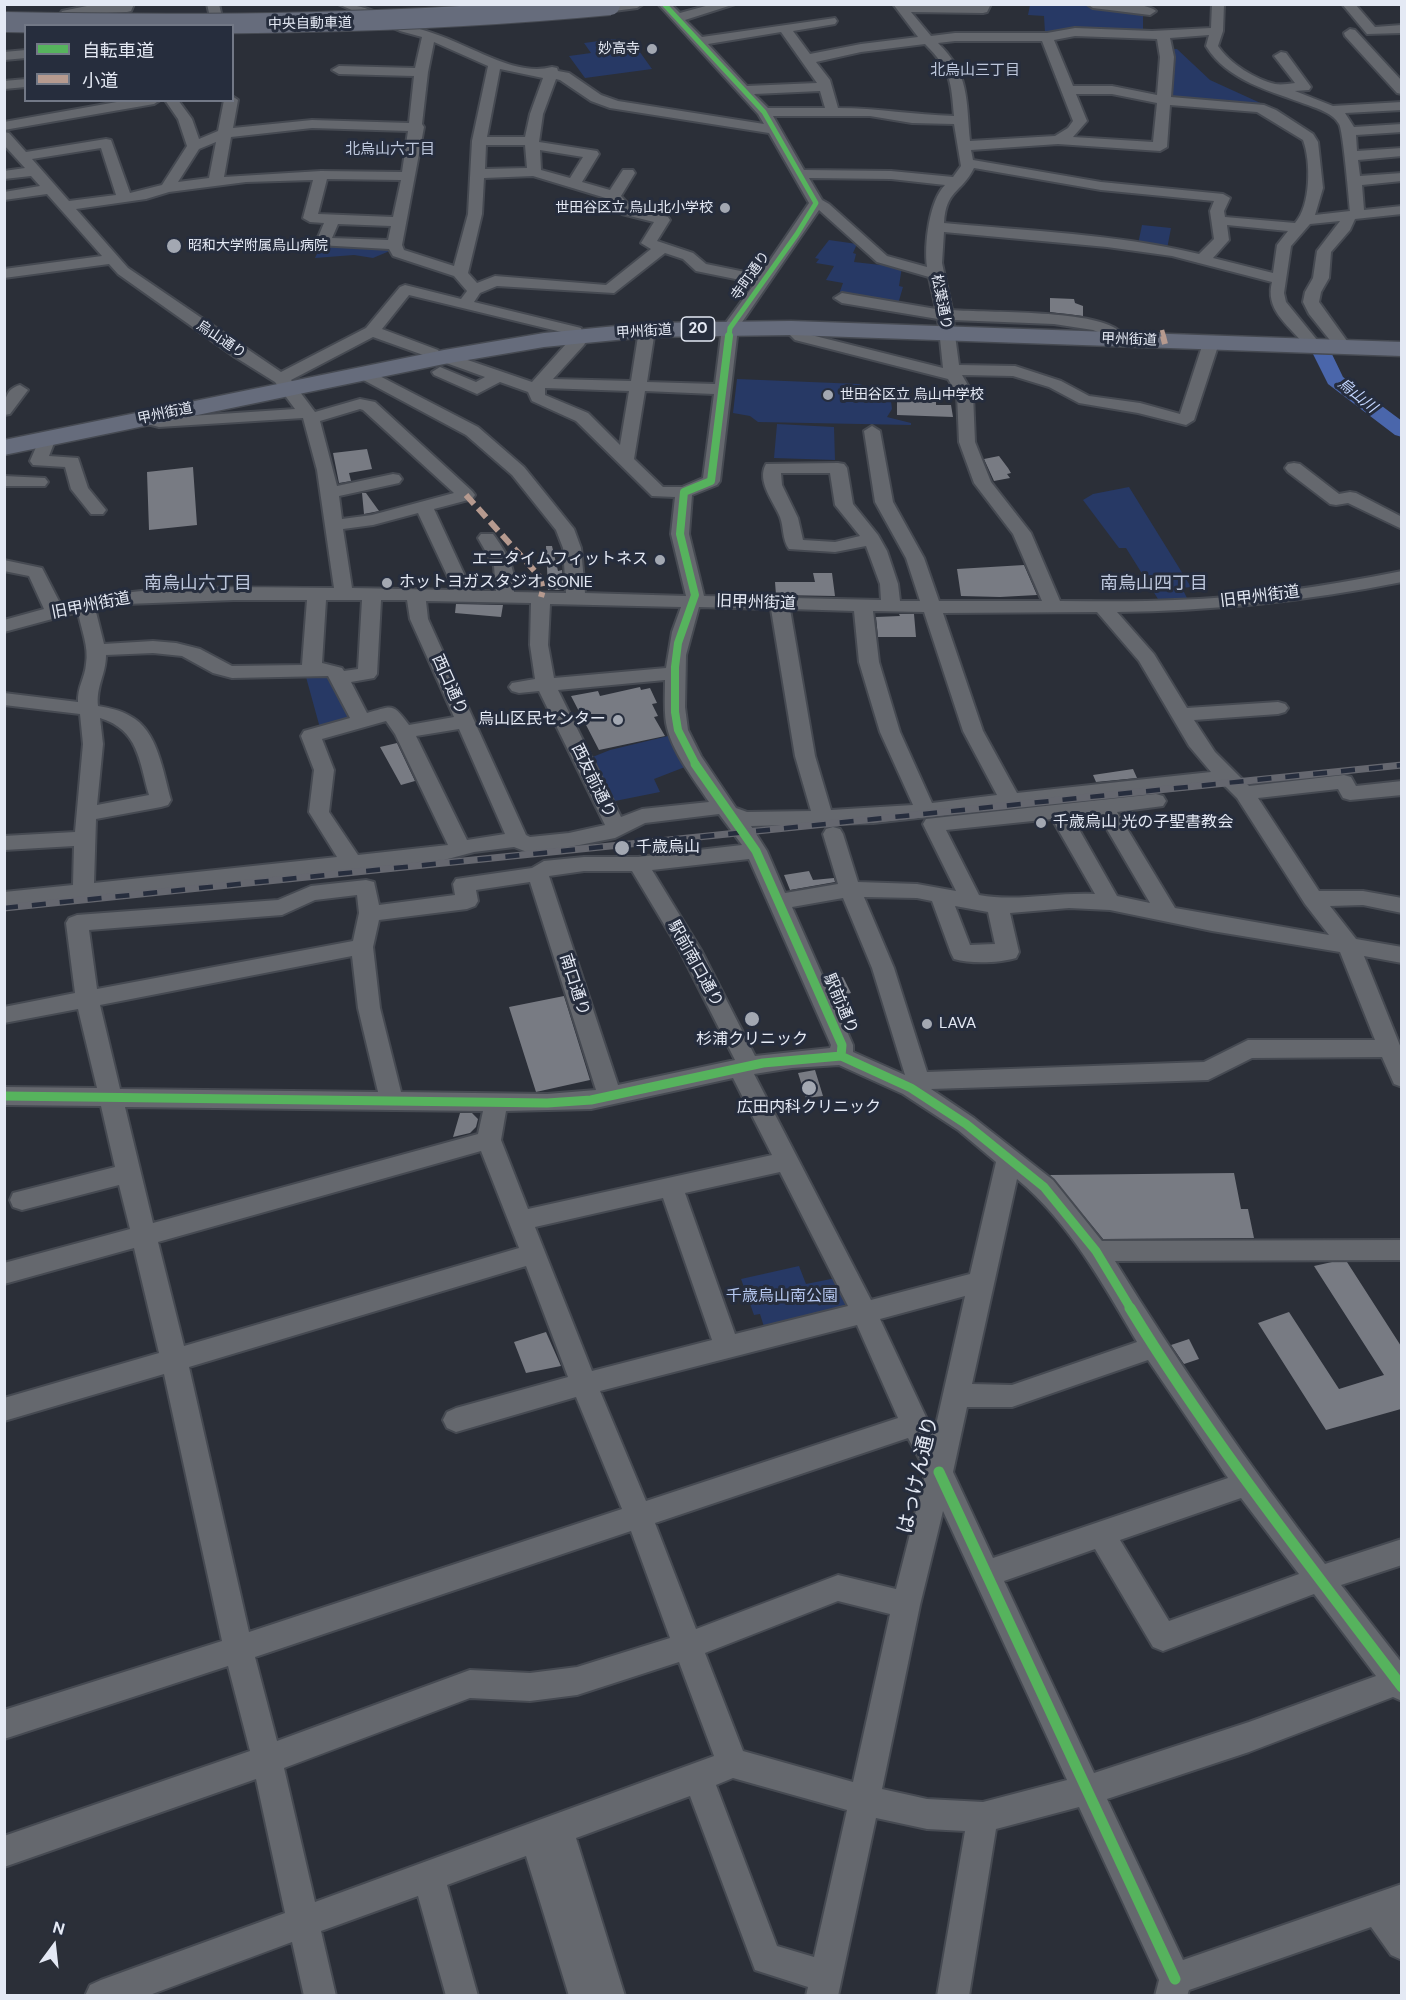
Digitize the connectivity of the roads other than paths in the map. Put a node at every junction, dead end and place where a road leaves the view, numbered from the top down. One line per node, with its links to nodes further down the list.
1 (128, 4): 15 (street)
2 (344, 4): 17 (street)
3 (533, 4): 13 (street)
4 (569, 4): 20 (highway, 中央自動車道, bridge)
5 (614, 4): 25 (highway, 中央自動車道, bridge)
6 (637, 4): 28 (street)
7 (664, 4): 21 (street)
8 (729, 4): 21 (street)
9 (985, 4): 14 (street)
10 (1093, 4): 16 (street)
11 (1218, 4): 32 (street)
12 (1348, 4): 30 (street)
13 (511, 5): 17 (street)
14 (901, 6): 37 (street)
15 (87, 7): 19 (street)
16 (1151, 8): 35 (street)
17 (360, 12): 18 (street); 28 (street)
18 (215, 14): 19 (street)
19 (69, 15): 20 (street)
20 (4, 16)
21 (677, 18): 38 (street)
22 (831, 21): 29 (street)
23 (4, 22): 24 (highway, 中央自動車道, bridge)
24 (116, 24)
25 (234, 26)
26 (4, 27): 27 (street)
27 (24, 28)
28 (405, 28): 31 (street); 34 (street)
29 (784, 28): 38 (street); 42 (street)
30 (1401, 29)
31 (234, 30)
32 (1217, 31): 35 (street); 50 (street)
33 (1350, 33): 53 (street)
34 (429, 35): 43 (street); 45 (street)
35 (1157, 35): 36 (street); 54 (street)
36 (1047, 37): 37 (street); 52 (street)
37 (928, 39): 42 (street); 62 (street)
38 (700, 41): 51 (street)
39 (24, 54): 40 (street)
40 (4, 56)
41 (1281, 56): 50 (street)
42 (805, 59): 49 (street)
43 (495, 64): 46 (street); 70 (street)
44 (339, 70): 45 (street)
45 (421, 72): 64 (street)
46 (551, 72): 66 (street); 71 (street)
47 (24, 83): 48 (street)
48 (4, 85)
49 (825, 87): 51 (street); 61 (street)
50 (1276, 88): 59 (street)
51 (746, 90): 60 (street)
52 (1067, 90): 54 (street); 69 (street)
53 (1401, 90)
54 (1164, 100): 69 (street); 103 (street)
55 (142, 102): 63 (street)
56 (172, 102): 72 (street)
57 (231, 102): 68 (street)
58 (1401, 106): 59 (street)
59 (1331, 110): 67 (street)
60 (764, 112): 61 (street); 66 (street)
61 (833, 112): 62 (street)
62 (961, 120): 73 (street)
63 (4, 126)
64 (417, 127): 68 (street); 85 (street)
65 (1401, 128): 67 (street)
66 (775, 130): 82 (street)
67 (1350, 131): 76 (street)
68 (226, 133): 72 (street); 88 (street)
69 (1058, 140): 73 (street)
70 (479, 141): 71 (street); 81 (street)
71 (532, 143): 79 (street); 90 (street)
72 (194, 146): 91 (street)
73 (963, 146): 77 (street)
74 (11, 148): 78 (street, 烏山通り); 95 (street)
75 (1401, 152): 76 (street)
76 (1350, 156): 87 (street)
77 (968, 163): 89 (street, 松葉通り); 108 (street)
78 (33, 171): 83 (street); 92 (street, 烏山通り)
79 (534, 172): 81 (street); 90 (street)
80 (628, 173): 94 (street)
81 (477, 174): 109 (street)
82 (800, 174): 89 (street); 96 (street)
83 (4, 175)
84 (321, 175): 85 (street); 88 (street); 100 (street)
85 (407, 176): 102 (street)
86 (1401, 177): 87 (street)
87 (1356, 181): 99 (street)
88 (216, 182): 91 (street)
89 (956, 182): 104 (street, 松葉通り)
90 (574, 183): 94 (street)
91 (167, 188): 95 (street)
92 (49, 189): 93 (street); 97 (street, 烏山通り)
93 (4, 196)
94 (614, 196): 106 (street)
95 (124, 198): 97 (street)
96 (816, 203): 111 (street); 112 (street, 寺町通り)
97 (64, 206): 107 (street, 烏山通り)
98 (1401, 210): 99 (street)
99 (1353, 215): 103 (street); 124 (street)
100 (333, 219): 102 (street); 105 (street)
101 (1228, 221): 103 (street)
102 (399, 222): 105 (street)
103 (1303, 224): 113 (street)
104 (937, 227): 108 (street); 111 (street, 松葉通り)
105 (395, 245): 109 (street)
106 (662, 248): 112 (street); 114 (street)
107 (112, 259): 110 (street); 131 (street, 烏山通り)
108 (1204, 261): 113 (street)
109 (460, 273): 114 (street)
110 (4, 274)
111 (935, 274): 118 (street, 松葉通り)
112 (765, 279): 117 (street, 寺町通り)
113 (1279, 279): 123 (street)
114 (475, 290): 116 (street)
115 (842, 298): 118 (street)
116 (464, 305): 121 (street); 122 (street)
117 (733, 324): 118 (highway, 甲州街道 / 20); 119 (highway, 甲州街道 / 20); 120 (highway, 甲州街道 / 20); 122 (highway, 甲州街道 / 20); 134 (street, 寺町通り)
118 (946, 325): 119 (highway, 甲州街道 / 20); 123 (highway, 甲州街道 / 20); 125 (highway, 甲州街道 / 20); 129 (street, 松葉通り)
119 (791, 328): 129 (street)
120 (647, 330): 122 (highway, 甲州街道 / 20); 133 (street)
121 (372, 332): 128 (street); 131 (street)
122 (578, 334): 128 (highway, 甲州街道 / 20); 132 (street)
123 (1309, 340): 124 (highway, 甲州街道 / 20)
124 (1339, 341): 126 (highway, 甲州街道 / 20)
125 (1211, 343): 127 (highway, 甲州街道 / 20); 129 (street)
126 (1401, 344)
127 (1401, 349)
128 (439, 361): 130 (highway, 甲州街道 / 20); 131 (highway, 甲州街道 / 20); 132 (street)
129 (952, 372): 171 (street, 松葉通り)
130 (362, 373): 131 (highway, 甲州街道 / 20); 165 (street)
131 (284, 384): 137 (street, 烏山通り); 138 (highway, 甲州街道 / 20); 141 (highway, 甲州街道 / 20)
132 (537, 386): 133 (street); 143 (street)
133 (638, 386): 134 (street); 143 (street)
134 (722, 389): 148 (street, 寺町通り)
135 (20, 390): 136 (street)
136 (4, 410)
137 (309, 415): 138 (street); 149 (street, 烏山通り); 150 (street)
138 (145, 418): 140 (highway, 甲州街道 / 20)
139 (872, 431): 173 (street)
140 (48, 438): 142 (highway, 甲州街道 / 20); 151 (street)
141 (4, 441)
142 (4, 448)
143 (626, 459): 148 (street)
144 (1294, 468): 152 (street)
145 (393, 479): 149 (street)
146 (4, 481): 147 (street)
147 (39, 482)
148 (684, 492): 166 (street)
149 (330, 493): 153 (street, 烏山通り)
150 (424, 506): 153 (street); 162 (street)
151 (97, 510)
152 (1401, 524)
153 (335, 525): 159 (street, 烏山通り)
154 (487, 538): 163 (street)
155 (872, 539): 155 (street); 170 (street)
156 (4, 565): 174 (street)
157 (1401, 576): 172 (street, 旧甲州街道)
158 (317, 594): 159 (street, 旧甲州街道); 167 (street, 旧甲州街道); 177 (street)
159 (344, 594): 160 (street, 旧甲州街道)
160 (372, 594): 161 (street, 旧甲州街道); 179 (street)
161 (416, 595): 162 (street, 旧甲州街道); 187 (street, 西口通り)
162 (465, 596): 163 (street, 旧甲州街道)
163 (504, 596): 164 (street, 旧甲州街道)
164 (542, 597): 165 (street, 旧甲州街道); 180 (street, 西友前通り)
165 (576, 598): 166 (street, 旧甲州街道)
166 (692, 600): 168 (street, 旧甲州街道); 178 (street)
167 (86, 604): 174 (street, 旧甲州街道); 176 (street)
168 (780, 605): 169 (street, 旧甲州街道); 199 (street)
169 (863, 605): 170 (street, 旧甲州街道); 195 (street)
170 (891, 606): 173 (street, 旧甲州街道)
171 (1053, 606): 172 (street, 旧甲州街道); 173 (street, 旧甲州街道)
172 (1102, 606): 185 (street)
173 (933, 607): 192 (street)
174 (56, 612): 175 (street, 旧甲州街道)
175 (4, 626)
176 (96, 650): 177 (street); 184 (street)
177 (320, 670): 179 (street)
178 (674, 673): 180 (street); 196 (street)
179 (339, 678): 186 (street)
180 (545, 683): 181 (street); 200 (street, 西友前通り)
181 (519, 687)
182 (4, 699): 184 (street)
183 (1278, 708): 185 (street)
184 (89, 709): 198 (street); 198 (street)
185 (1182, 715): 189 (street)
186 (361, 722): 188 (street); 206 (street)
187 (465, 722): 188 (street); 202 (street, 西口通り)
188 (404, 732): 204 (street)
189 (1228, 777): 191 (street); 192 (street)
190 (1401, 788): 191 (street)
191 (1244, 793): 212 (street)
192 (1010, 800): 195 (street)
193 (1156, 801): 194 (street)
194 (1104, 807): 197 (street); 220 (street)
195 (925, 809): 199 (street)
196 (727, 810): 199 (street); 200 (street); 205 (street, 駅前通り)
197 (1058, 812): 215 (street); 216 (street)
198 (86, 813): 201 (street)
199 (828, 826): 209 (street)
200 (616, 827): 202 (street)
201 (86, 838): 203 (street); 210 (street)
202 (517, 839): 204 (street)
203 (4, 843)
204 (461, 849): 206 (street)
205 (756, 851): 207 (street); 214 (street, 駅前通り)
206 (352, 863): 210 (street)
207 (638, 864): 208 (street); 228 (street, 駅前南口通り)
208 (538, 874): 219 (street); 232 (street, 南口通り)
209 (850, 890): 211 (street); 214 (street); 230 (street)
210 (83, 893): 213 (street)
211 (941, 896): 215 (street); 217 (street)
212 (1313, 899): 218 (street); 221 (street)
213 (4, 900)
214 (779, 902): 227 (street, 駅前通り)
215 (972, 902): 217 (street)
216 (1110, 902): 217 (street); 220 (street)
217 (998, 906)
218 (1401, 906)
219 (370, 913): 222 (street); 224 (street)
220 (1168, 914): 221 (street)
221 (1347, 944): 223 (street); 226 (street)
222 (362, 947): 224 (street); 234 (street)
223 (1401, 955)
224 (87, 1000): 225 (street); 233 (street)
225 (4, 1015)
226 (1390, 1048): 229 (street); 230 (street)
227 (841, 1056): 228 (street); 230 (street, 駅前通り)
228 (744, 1067): 232 (street); 238 (street, 駅前南口通り)
229 (1401, 1076)
230 (914, 1084): 237 (street, 駅前通り)
231 (4, 1096): 233 (street)
232 (610, 1096): 235 (street)
233 (111, 1098): 234 (street); 239 (street)
234 (392, 1102): 235 (street)
235 (496, 1104): 236 (street)
236 (489, 1140): 242 (street); 243 (street)
237 (1009, 1158): 245 (street, 駅前通り); 248 (street, はっけん通り)
238 (788, 1161): 240 (street); 249 (street, 駅前南口通り)
239 (128, 1173): 241 (street); 243 (street)
240 (671, 1187): 242 (street); 250 (street)
241 (22, 1200)
242 (521, 1220): 246 (street)
243 (142, 1235): 247 (street); 252 (street)
244 (1401, 1250): 245 (street)
245 (1096, 1251): 251 (street, 駅前通り)
246 (533, 1254): 252 (street); 253 (street)
247 (4, 1274)
248 (981, 1282): 249 (street); 254 (street, はっけん通り)
249 (864, 1312): 250 (street); 257 (street, 駅前南口通り)
250 (727, 1347): 253 (street)
251 (1154, 1347): 254 (street); 259 (street, 駅前通り)
252 (174, 1360): 255 (street); 267 (street)
253 (584, 1384): 256 (street); 260 (street)
254 (956, 1395): 258 (street, はっけん通り)
255 (4, 1410)
256 (456, 1420)
257 (914, 1424): 258 (street, 駅前南口通り); 260 (street)
258 (939, 1471): 263 (street, 駅前南口通り); 265 (street, はっけん通り)
259 (1247, 1484): 261 (street); 264 (street, 駅前通り)
260 (639, 1516): 266 (street); 267 (street)
261 (1102, 1535): 263 (street); 264 (street)
262 (1401, 1552): 264 (street)
263 (986, 1574): 273 (street, 駅前南口通り)
264 (1320, 1579): 268 (street, 駅前通り)
265 (906, 1605): 266 (street); 274 (street, はっけん通り)
266 (687, 1646): 270 (street); 271 (street)
267 (238, 1649): 269 (street); 270 (street)
268 (1399, 1684): 273 (street)
269 (4, 1725)
270 (267, 1760): 277 (street); 280 (street)
271 (732, 1763): 272 (street); 274 (street)
272 (698, 1778): 276 (street); 282 (street)
273 (1087, 1790): 275 (street); 283 (street, 駅前南口通り)
274 (863, 1800): 275 (street); 282 (street, はっけん通り)
275 (982, 1817): 289 (street)
276 (546, 1832): 278 (street); 287 (street); 288 (street)
277 (4, 1852)
278 (428, 1875): 280 (street); 286 (street)
279 (1389, 1904): 281 (street); 283 (street)
280 (302, 1923): 284 (street); 285 (street)
281 (1401, 1944)
282 (824, 1986)
283 (1173, 1987)
284 (101, 1995)
285 (320, 1995)
286 (462, 1995)
287 (585, 1995)
288 (609, 1995)
289 (953, 1995)

